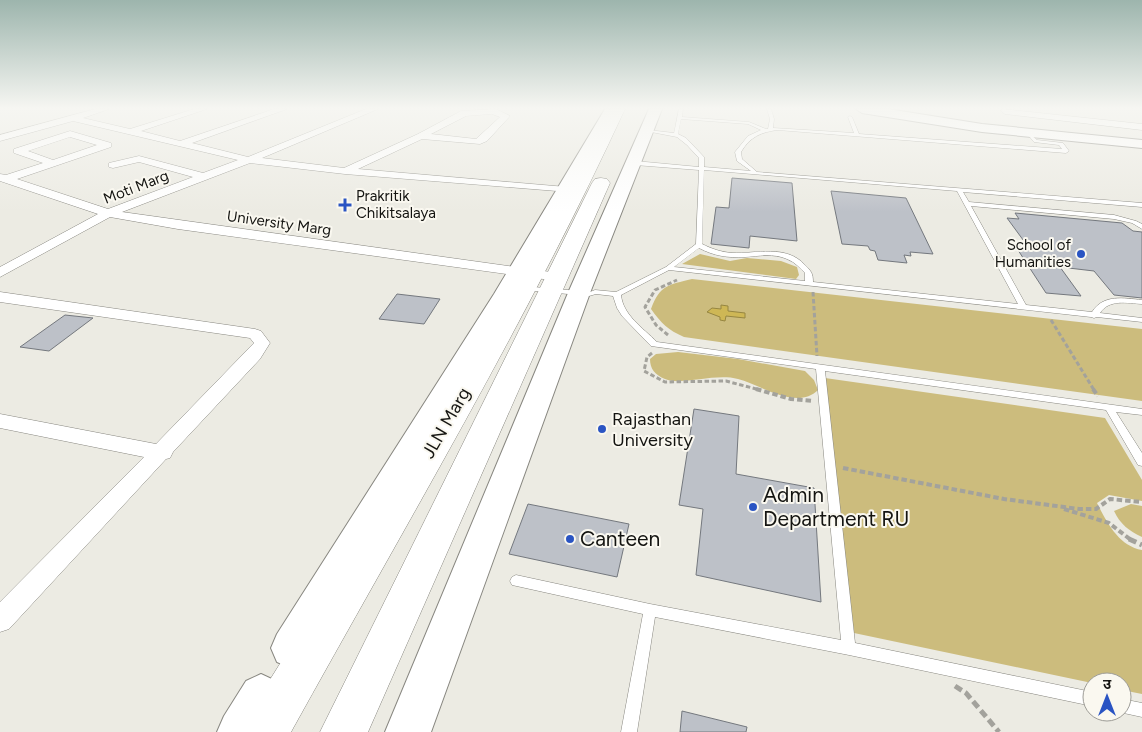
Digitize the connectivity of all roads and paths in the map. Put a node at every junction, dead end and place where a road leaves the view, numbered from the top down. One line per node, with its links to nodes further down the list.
1 (42, 143): 16 (street)
2 (101, 143): 16 (street)
3 (177, 143): 13 (street)
4 (290, 143): 14 (street, Moti Marg)
5 (405, 143): 19 (street)
6 (602, 143): 24 (main road, JLN Marg)
7 (609, 143): 32 (main road, JLN Marg)
8 (630, 143): 15 (street)
9 (689, 143): 18 (lane)
10 (743, 143): 20 (lane)
11 (963, 143): 12 (lane)
12 (1054, 143)
13 (180, 144): 14 (street)
14 (249, 160): 19 (street); 21 (street, Moti Marg)
15 (635, 163): 18 (lane); 32 (street)
16 (53, 164): 22 (street)
17 (114, 165): 21 (street)
18 (700, 168): 20 (lane); 29 (lane)
19 (345, 171): 24 (street)
20 (755, 171): 23 (lane)
21 (204, 177): 27 (street, Moti Marg)
22 (3, 178): 27 (street, University Marg)
23 (959, 189): 25 (lane); 26 (lane)
24 (571, 191): 32 (main road, JLN Marg)
25 (967, 204): 28 (lane); 37 (lane)
26 (1142, 205)
27 (108, 213): 31 (street, Moti Marg); 32 (street, University Marg)
28 (1142, 227)
29 (699, 245): 30 (lane); 33 (lane)
30 (668, 268): 33 (lane); 34 (lane)
31 (0, 273)
32 (550, 284): 34 (lane); 60 (street); 61 (main road, JLN Marg); 62 (main road, JLN Marg); 63 (street)
33 (810, 286): 37 (lane); 42 (path)
34 (617, 296): 41 (lane)
35 (0, 297): 48 (street)
36 (1142, 302): 39 (lane)
37 (1024, 308): 39 (lane)
38 (1048, 316): 43 (path)
39 (1094, 316): 40 (lane)
40 (1142, 320)
41 (676, 347): 42 (lane); 44 (path)
42 (818, 364): 44 (lane); 45 (lane)
43 (1101, 400)
44 (823, 401): 50 (lane)
45 (1109, 408): 46 (lane); 49 (lane)
46 (1142, 412)
47 (2, 424): 48 (street)
48 (162, 453): 56 (street)
49 (1142, 462)
50 (830, 466): 52 (path); 57 (lane)
51 (1142, 502): 52 (path)
52 (1047, 505): 53 (path)
53 (1142, 545)
54 (516, 581): 55 (lane)
55 (650, 610): 57 (lane); 64 (lane)
56 (0, 620)
57 (849, 648): 59 (lane)
58 (951, 683): 65 (path)
59 (1082, 697)
60 (240, 732)
61 (265, 732)
62 (344, 732)
63 (408, 732)
64 (629, 732)
65 (999, 732)

